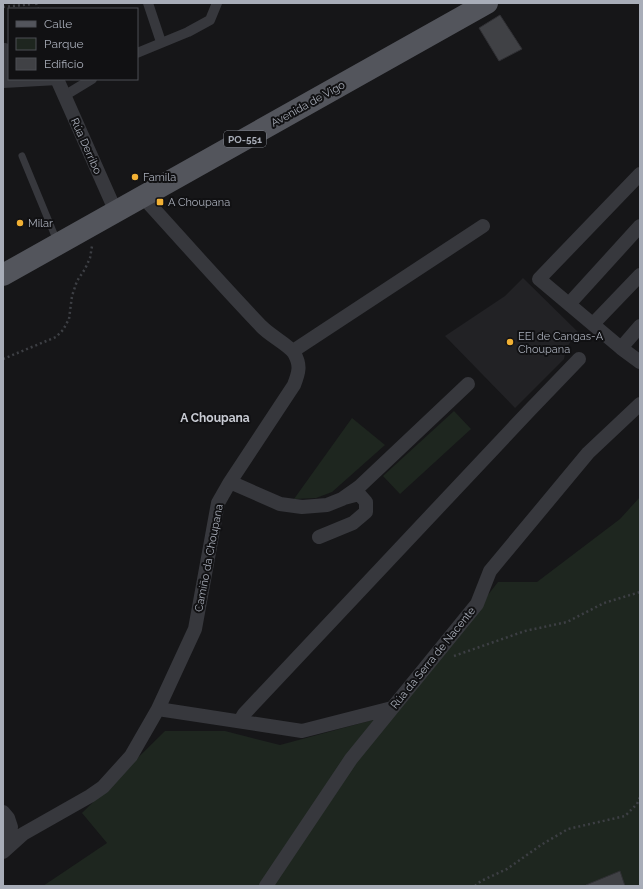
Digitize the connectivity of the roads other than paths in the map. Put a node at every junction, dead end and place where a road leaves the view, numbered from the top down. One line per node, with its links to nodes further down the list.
1 (148, 3): 4 (street)
2 (217, 3): 4 (street)
3 (487, 3): 13 (main road, Avenida de Vigo / PO-551)
4 (161, 42): 5 (street)
5 (138, 53)
6 (5, 54): 9 (street)
7 (57, 80): 9 (street); 10 (street, Rúa Derribo)
8 (90, 80): 10 (street)
9 (6, 82)
10 (64, 96): 14 (street, Rúa Derribo)
11 (22, 156): 17 (lane)
12 (640, 174): 20 (street)
13 (143, 197): 14 (main road, Avenida de Vigo / PO-551); 24 (street)
14 (116, 212): 17 (main road, Avenida de Vigo / PO-551)
15 (483, 226): 24 (street)
16 (640, 226): 20 (street)
17 (59, 244): 18 (main road, Avenida de Vigo / PO-551)
18 (3, 275)
19 (640, 275): 21 (street)
20 (569, 304): 21 (street)
21 (593, 324): 23 (street)
22 (640, 326): 23 (street)
23 (620, 348): 26 (street)
24 (293, 351): 29 (street, Camiño da Choupana)
25 (579, 360): 34 (street)
26 (640, 362)
27 (468, 384): 30 (street)
28 (640, 404): 32 (street, Rúa da Serra de Nacente)
29 (230, 482): 30 (street); 33 (street, Camiño da Choupana)
30 (342, 499): 31 (street)
31 (319, 537)
32 (392, 708): 34 (street); 38 (street, Rúa da Serra de Nacente)
33 (158, 709): 34 (street); 37 (street, Camiño da Choupana)
34 (240, 721)
35 (3, 812): 36 (street)
36 (3, 841)
37 (3, 852)
38 (266, 886)

